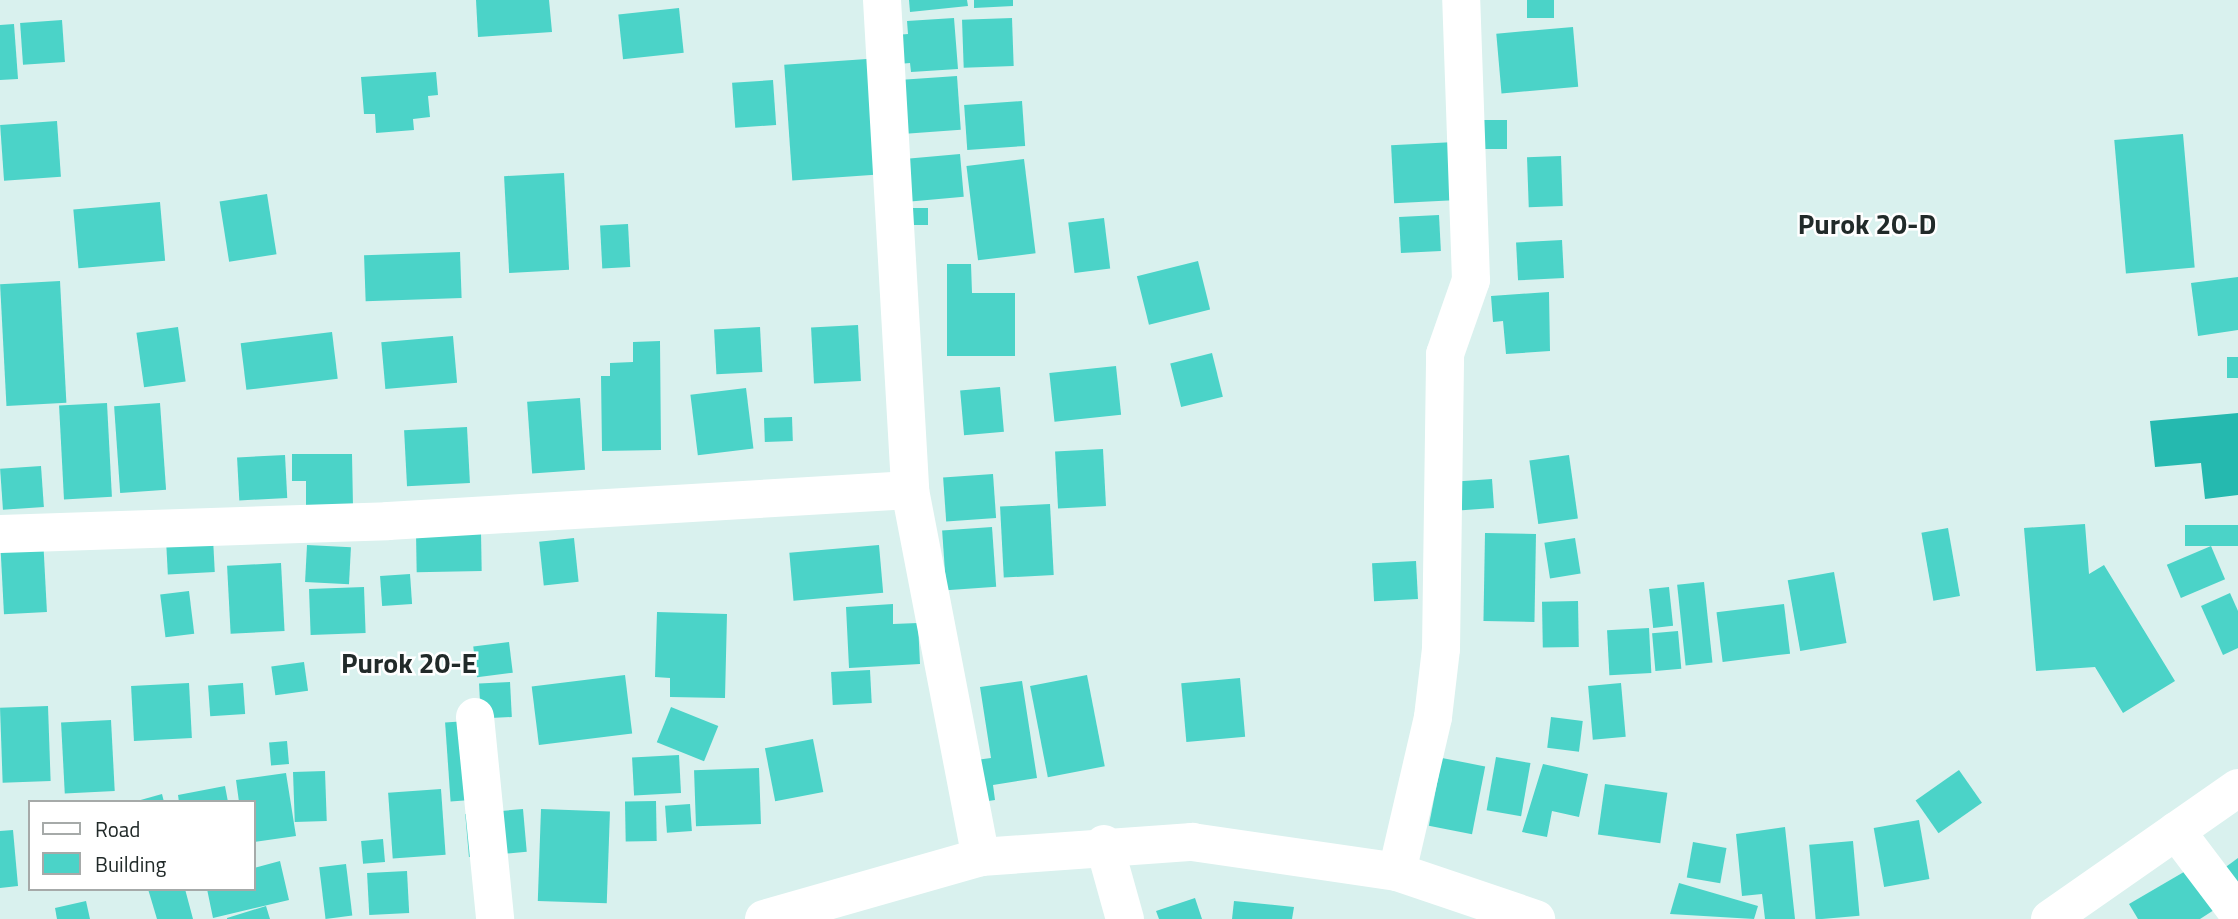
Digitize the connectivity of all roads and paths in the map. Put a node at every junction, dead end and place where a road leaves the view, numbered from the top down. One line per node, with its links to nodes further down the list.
1 (882, 0): 3 (street)
2 (1461, 0): 10 (street)
3 (910, 490): 4 (street); 9 (street)
4 (0, 534)
5 (475, 717): 12 (street)
6 (2238, 788): 7 (street)
7 (2176, 831): 11 (street); 16 (street)
8 (1104, 844): 9 (street); 10 (street); 14 (street)
9 (981, 856): 13 (street)
10 (1397, 872): 15 (street)
11 (2238, 912)
12 (495, 919)
13 (764, 919)
14 (1125, 919)
15 (1536, 919)
16 (2050, 919)

